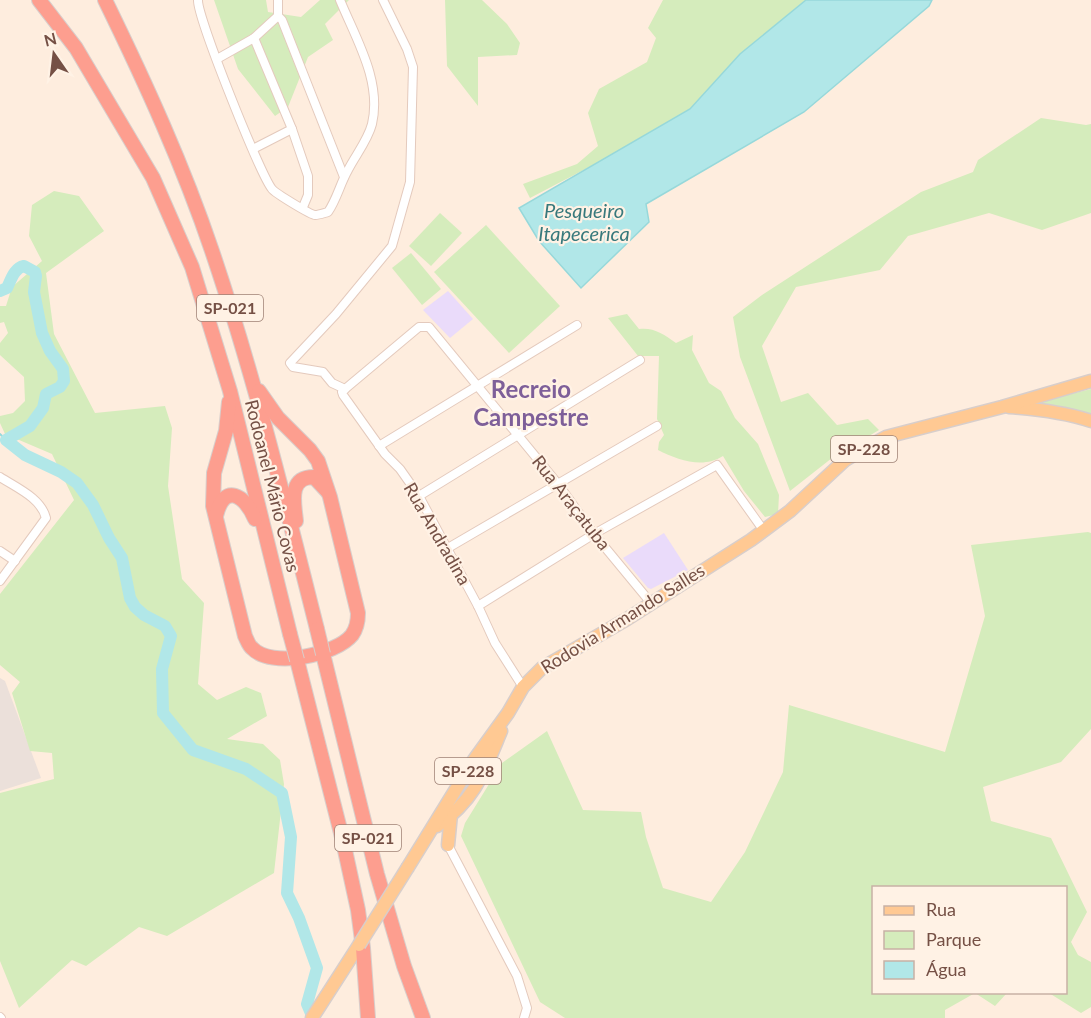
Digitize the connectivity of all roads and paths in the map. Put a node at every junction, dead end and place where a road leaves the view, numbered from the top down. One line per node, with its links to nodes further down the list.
1 (39, 0): 20 (highway, Rodoanel Mário Covas / SP-021)
2 (105, 0): 17 (highway, Rodoanel Mário Covas / SP-021)
3 (198, 0): 9 (street)
4 (278, 0): 7 (street)
5 (340, 0): 12 (street)
6 (383, 0): 19 (street)
7 (278, 16): 8 (street); 12 (street)
8 (254, 38): 9 (street); 10 (street)
9 (217, 59): 11 (street)
10 (292, 129): 11 (street); 13 (street)
11 (253, 149): 13 (street)
12 (344, 177): 13 (street)
13 (303, 207)
14 (577, 326): 18 (street)
15 (640, 360): 24 (street)
16 (1091, 381): 21 (main road, Rodovia Armando Salles / SP-228)
17 (253, 383): 29 (highway); 36 (highway, Rodoanel Mário Covas / SP-021)
18 (477, 387): 19 (street, Rua Araçatuba); 24 (street, Rua Araçatuba); 25 (street)
19 (345, 389): 25 (street, Rua Andradina)
20 (230, 391): 30 (highway); 35 (highway, Rodoanel Mário Covas / SP-021)
21 (1002, 407): 22 (main road, Rodovia Armando Salles / SP-228); 31 (main road, Rodovia Armando Salles / SP-228)
22 (1091, 422)
23 (657, 426): 27 (street)
24 (517, 435): 27 (street, Rua Araçatuba); 28 (street)
25 (380, 446): 28 (street, Rua Andradina)
26 (0, 477): 37 (street)
27 (558, 484): 32 (street, Rua Araçatuba); 33 (street)
28 (419, 496): 33 (street, Rua Andradina)
29 (330, 497): 30 (highway); 36 (highway)
30 (216, 518): 35 (highway)
31 (764, 531): 32 (street); 39 (main road, Rodovia Armando Salles / SP-228)
32 (594, 534): 39 (street, Rua Araçatuba); 40 (street)
33 (448, 548): 40 (street, Rua Andradina)
34 (0, 551): 37 (street)
35 (270, 552): 47 (highway, Rodoanel Mário Covas / SP-021, bridge)
36 (298, 553): 48 (highway, Rodoanel Mário Covas / SP-021, bridge)
37 (15, 561): 38 (street)
38 (0, 580)
39 (651, 603): 41 (main road, Rodovia Armando Salles / SP-228)
40 (478, 606): 41 (street, Rua Andradina)
41 (523, 687): 42 (main road, Rodovia Armando Salles / SP-228)
42 (508, 713): 43 (main road, Rodovia Armando Salles / SP-228); 44 (main road)
43 (451, 799): 44 (main road); 44 (main road, Rodovia Armando Salles / SP-228)
44 (440, 831): 45 (main road, Rodovia Armando Salles / SP-228); 45 (main road); 49 (street)
45 (419, 851): 46 (main road, Rodovia Armando Salles / SP-228, bridge)
46 (312, 1018)
47 (368, 1018)
48 (423, 1018)
49 (524, 1018)

